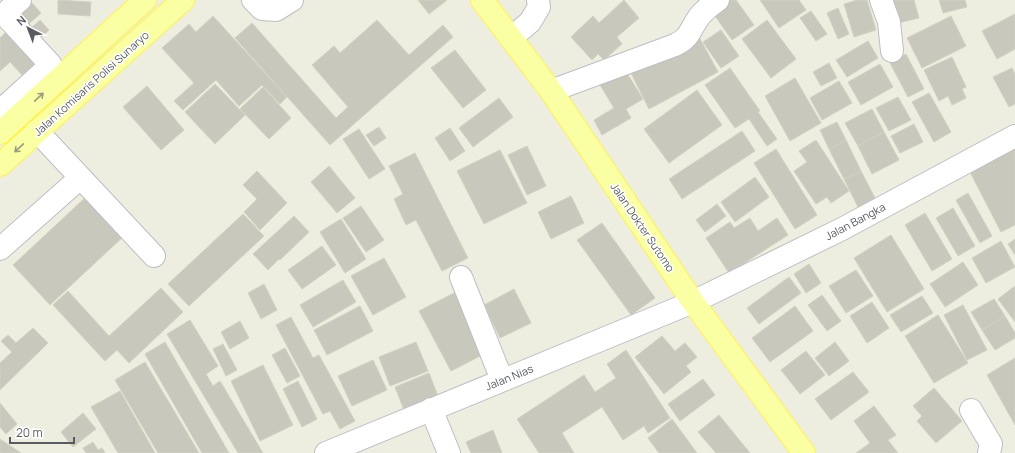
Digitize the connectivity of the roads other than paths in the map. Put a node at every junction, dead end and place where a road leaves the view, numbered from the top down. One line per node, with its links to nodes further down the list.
1 (20, 0): 13 (street)
2 (145, 0): 15 (main road, one-way to 2)
3 (183, 0): 14 (main road, Jalan Komisaris Polisi Sunaryo)
4 (253, 0): 5 (street)
5 (292, 0)
6 (482, 0): 10 (main road, Jalan Dokter Sutomo)
7 (538, 0): 10 (street)
8 (718, 0): 12 (street)
9 (881, 0): 11 (street)
10 (511, 38): 12 (main road, Jalan Dokter Sutomo)
11 (892, 51)
12 (551, 91): 22 (main road, Jalan Dokter Sutomo)
13 (0, 111)
14 (37, 131): 17 (main road, Jalan Komisaris Polisi Sunaryo, one-way to 17); 18 (street)
15 (0, 133)
16 (1015, 136): 22 (street, Jalan Bangka)
17 (0, 166)
18 (80, 178): 19 (street); 20 (street)
19 (0, 249)
20 (154, 256)
21 (461, 277): 23 (street)
22 (693, 302): 23 (street, Jalan Nias); 28 (main road, Jalan Dokter Sutomo)
23 (502, 380): 24 (street, Jalan Nias)
24 (431, 408): 26 (street, Jalan Nias); 27 (street)
25 (971, 410): 29 (street)
26 (326, 453)
27 (448, 453)
28 (804, 453)
29 (989, 453)

